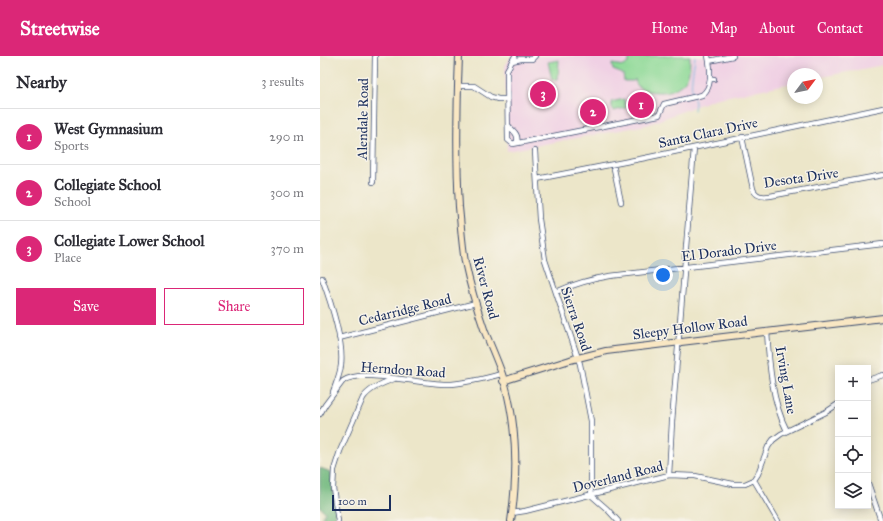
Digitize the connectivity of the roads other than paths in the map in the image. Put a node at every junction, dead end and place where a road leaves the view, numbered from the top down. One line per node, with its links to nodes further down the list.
1 (375, 56): 20 (street, Alendale Road)
2 (459, 56): 9 (main road, River Road)
3 (516, 56): 8 (street)
4 (535, 56): 6 (street)
5 (733, 56): 7 (street)
6 (527, 58): 8 (street)
7 (709, 59): 14 (street)
8 (512, 61): 10 (street)
9 (458, 86): 10 (street); 26 (main road, River Road)
10 (507, 99): 12 (street)
11 (883, 108): 13 (street, Santa Clara Drive)
12 (508, 125): 14 (street); 14 (street)
13 (742, 137): 15 (street, Santa Clara Drive); 18 (street, Desota Drive)
14 (513, 144)
15 (694, 148): 17 (street, Santa Clara Drive); 23 (street)
16 (535, 151): 19 (street, Sierra Road)
17 (613, 164): 19 (street, Santa Clara Drive); 21 (street)
18 (883, 175)
19 (537, 179): 25 (street, Sierra Road)
20 (373, 182)
21 (621, 202)
22 (883, 244): 23 (street, El Dorado Drive)
23 (685, 268): 25 (street, El Dorado Drive); 30 (street)
24 (322, 278): 29 (street)
25 (556, 292): 31 (street, Sierra Road)
26 (476, 303): 29 (street, Cedarridge Road); 33 (main road, River Road)
27 (883, 318): 28 (main road, Sleepy Hollow Road)
28 (767, 331): 30 (main road, Sleepy Hollow Road); 39 (street, Irving Lane)
29 (339, 338): 36 (street)
30 (679, 342): 31 (main road, Sleepy Hollow Road); 40 (street)
31 (578, 357): 33 (main road, Sleepy Hollow Road); 43 (street, Sierra Road)
32 (883, 374): 35 (street)
33 (503, 377): 34 (street, Herndon Road); 44 (main road, River Road)
34 (396, 378): 36 (street, Herndon Road); 45 (street)
35 (871, 379)
36 (331, 398): 38 (street, Herndon Road)
37 (835, 406): 39 (street)
38 (320, 414)
39 (787, 431): 41 (street)
40 (669, 475): 41 (street, Doverland Road); 43 (street, Doverland Road)
41 (754, 480): 48 (street)
42 (871, 492): 49 (street)
43 (591, 495): 44 (street, Doverland Road); 47 (street)
44 (512, 513): 46 (main road, River Road)
45 (338, 521)
46 (511, 521)
47 (618, 521)
48 (778, 521)
49 (881, 521)

